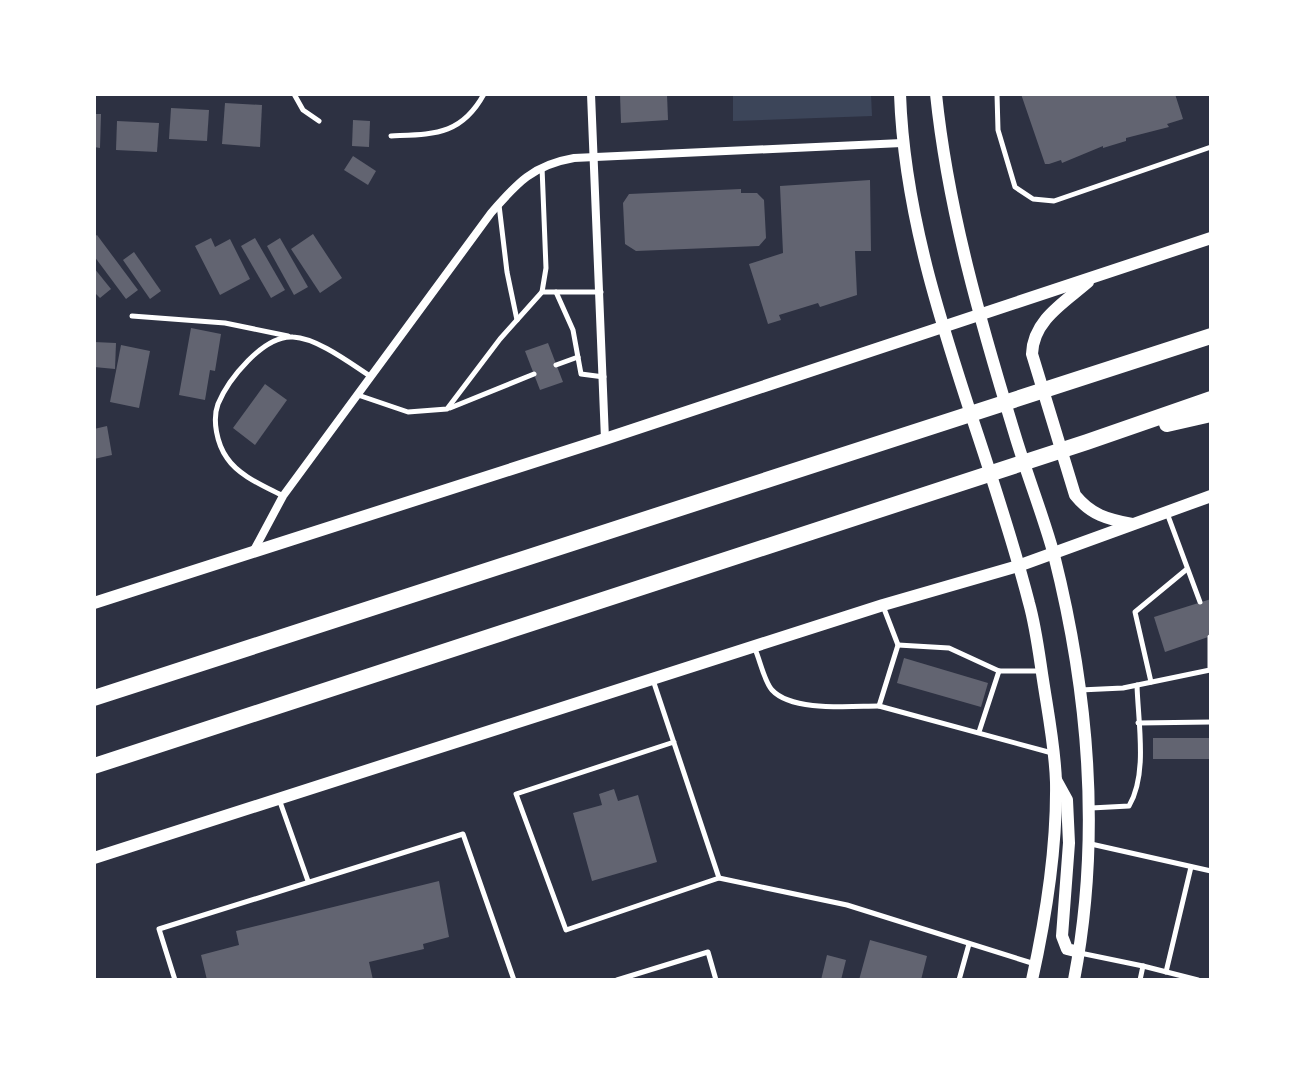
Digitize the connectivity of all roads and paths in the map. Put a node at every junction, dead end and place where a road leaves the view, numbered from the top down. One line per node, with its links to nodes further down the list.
1 (294, 94): 7 (lane)
2 (484, 94): 8 (lane)
3 (591, 94): 11 (street)
4 (900, 94): 9 (main road)
5 (936, 94): 19 (main road)
6 (997, 94): 10 (lane)
7 (319, 121)
8 (391, 136)
9 (902, 143): 11 (street); 22 (main road)
10 (1211, 147)
11 (594, 157): 12 (street); 18 (street)
12 (542, 167): 13 (street); 16 (lane)
13 (499, 204): 21 (lane); 28 (street)
14 (1211, 238): 15 (main road)
15 (1094, 277): 19 (main road); 39 (main road)
16 (542, 292): 17 (lane); 21 (lane)
17 (556, 292): 18 (lane); 25 (lane)
18 (601, 292): 29 (street)
19 (981, 314): 22 (main road); 41 (main road)
20 (132, 316): 24 (lane)
21 (517, 320): 32 (lane)
22 (945, 326): 34 (main road); 42 (main road)
23 (1211, 336): 56 (highway)
24 (293, 337): 28 (lane); 36 (lane)
25 (578, 357): 26 (lane); 29 (lane)
26 (556, 365)
27 (534, 374): 32 (lane)
28 (371, 376): 30 (street)
29 (604, 377): 34 (street)
30 (357, 395): 32 (lane); 36 (street)
31 (1211, 399): 35 (highway)
32 (447, 409)
33 (1211, 414): 35 (highway)
34 (605, 439): 40 (main road)
35 (1087, 442): 63 (highway)
36 (283, 496): 40 (street)
37 (1211, 496): 38 (main road)
38 (1166, 511): 39 (main road); 43 (lane)
39 (1132, 524): 41 (main road)
40 (253, 553): 45 (main road)
41 (1053, 553): 42 (main road); 55 (main road)
42 (1018, 566): 46 (main road); 51 (main road)
43 (1187, 569): 44 (lane); 53 (lane)
44 (1200, 602)
45 (94, 603)
46 (883, 605): 48 (lane); 49 (main road)
47 (1210, 637): 53 (lane)
48 (898, 645): 50 (lane); 57 (lane)
49 (754, 646): 52 (main road); 57 (lane)
50 (999, 671): 51 (lane); 60 (lane)
51 (1041, 671): 62 (main road)
52 (653, 679): 61 (lane); 65 (main road)
53 (1151, 682): 54 (lane)
54 (1137, 685): 55 (lane); 59 (lane)
55 (1079, 690): 66 (main road)
56 (94, 698)
57 (879, 706): 60 (lane)
58 (1211, 722): 59 (lane)
59 (1138, 723): 66 (lane)
60 (979, 732): 62 (lane)
61 (674, 742): 71 (lane); 71 (lane)
62 (1053, 753): 64 (main road)
63 (94, 766)
64 (1056, 780): 74 (main road); 75 (main road)
65 (278, 798): 68 (main road); 72 (lane)
66 (1090, 808): 67 (main road)
67 (1089, 843): 69 (lane); 74 (main road)
68 (94, 858)
69 (1191, 867): 70 (lane); 77 (lane)
70 (1211, 871)
71 (719, 878): 73 (lane)
72 (308, 881): 78 (lane); 79 (lane)
73 (969, 944): 75 (lane); 82 (lane)
74 (1079, 952): 76 (lane); 84 (main road)
75 (1036, 964): 83 (main road)
76 (1143, 966): 77 (lane); 85 (lane)
77 (1166, 972): 86 (lane)
78 (175, 980)
79 (514, 980)
80 (617, 980): 81 (lane)
81 (716, 980)
82 (959, 980)
83 (1032, 980)
84 (1074, 980)
85 (1140, 980)
86 (1198, 980)

